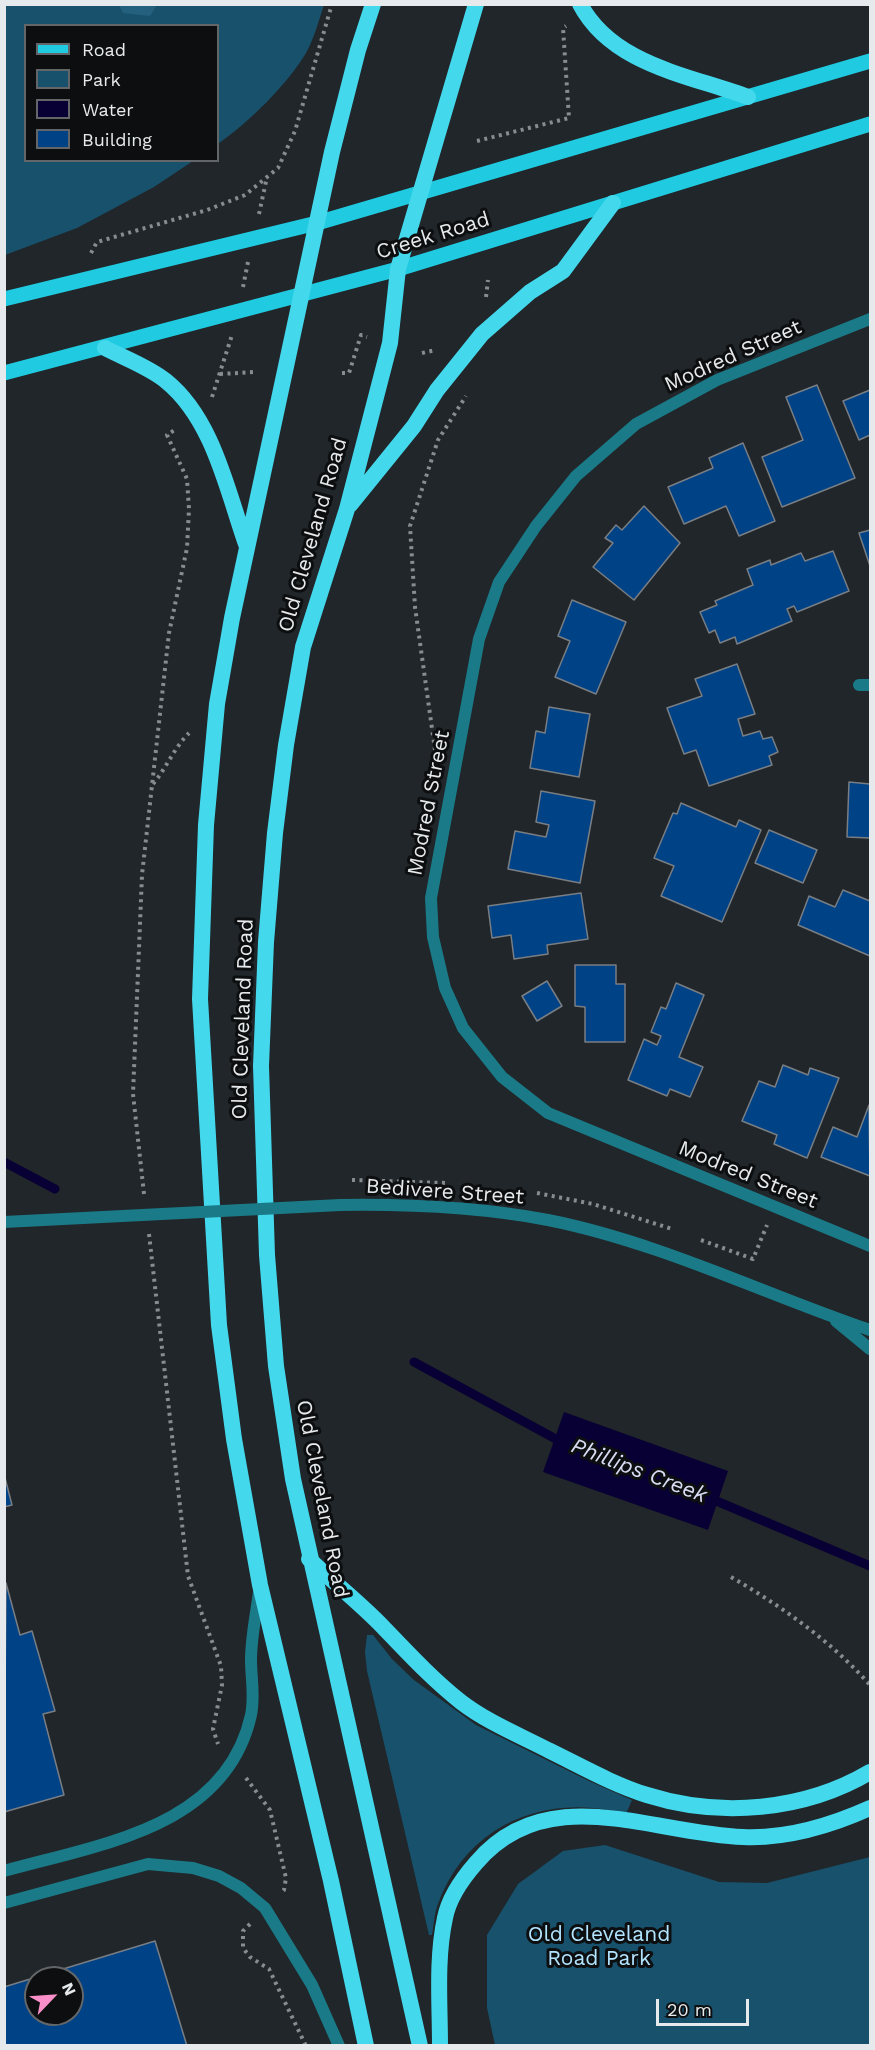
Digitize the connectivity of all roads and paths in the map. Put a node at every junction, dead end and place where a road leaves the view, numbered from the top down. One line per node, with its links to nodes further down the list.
1 (332, 4): 13 (path)
2 (373, 4): 12 (highway, Old Cleveland Road)
3 (476, 4): 10 (highway, Old Cleveland Road)
4 (580, 4): 7 (highway)
5 (573, 20): 9 (path)
6 (870, 61): 7 (main road)
7 (748, 97): 10 (main road)
8 (870, 124): 11 (main road, Creek Road)
9 (477, 141)
10 (419, 192): 12 (main road); 14 (highway, Old Cleveland Road)
11 (613, 203): 14 (main road, Creek Road); 27 (highway)
12 (318, 223): 17 (highway, Old Cleveland Road); 18 (main road)
13 (97, 242)
14 (398, 269): 17 (main road, Creek Road); 27 (highway, Old Cleveland Road)
15 (488, 280): 16 (path)
16 (489, 290)
17 (302, 295): 21 (main road, Creek Road); 28 (highway, Old Cleveland Road)
18 (4, 299)
19 (870, 319): 33 (street, Modred Street)
20 (368, 337): 24 (path)
21 (105, 348): 23 (main road, Creek Road); 28 (highway)
22 (255, 372): 25 (path)
23 (4, 373)
24 (342, 373)
25 (220, 374)
26 (470, 390): 30 (path)
27 (347, 509): 37 (highway, Old Cleveland Road)
28 (247, 544): 29 (highway, Old Cleveland Road)
29 (217, 704): 31 (path); 39 (highway, Old Cleveland Road)
30 (436, 756)
31 (152, 784)
32 (4, 1222): 34 (street, Bedivere Street, bridge)
33 (870, 1246)
34 (831, 1317): 35 (street, Bedivere Street); 36 (street, Bedivere Street)
35 (870, 1330)
36 (870, 1349)
37 (309, 1560): 41 (highway); 47 (highway, Old Cleveland Road)
38 (730, 1577): 40 (path)
39 (260, 1585): 43 (street); 46 (highway, Old Cleveland Road)
40 (870, 1685)
41 (870, 1772)
42 (870, 1808): 48 (highway)
43 (4, 1871)
44 (4, 1903): 45 (street)
45 (339, 2046)
46 (366, 2046)
47 (420, 2046)
48 (440, 2046)

